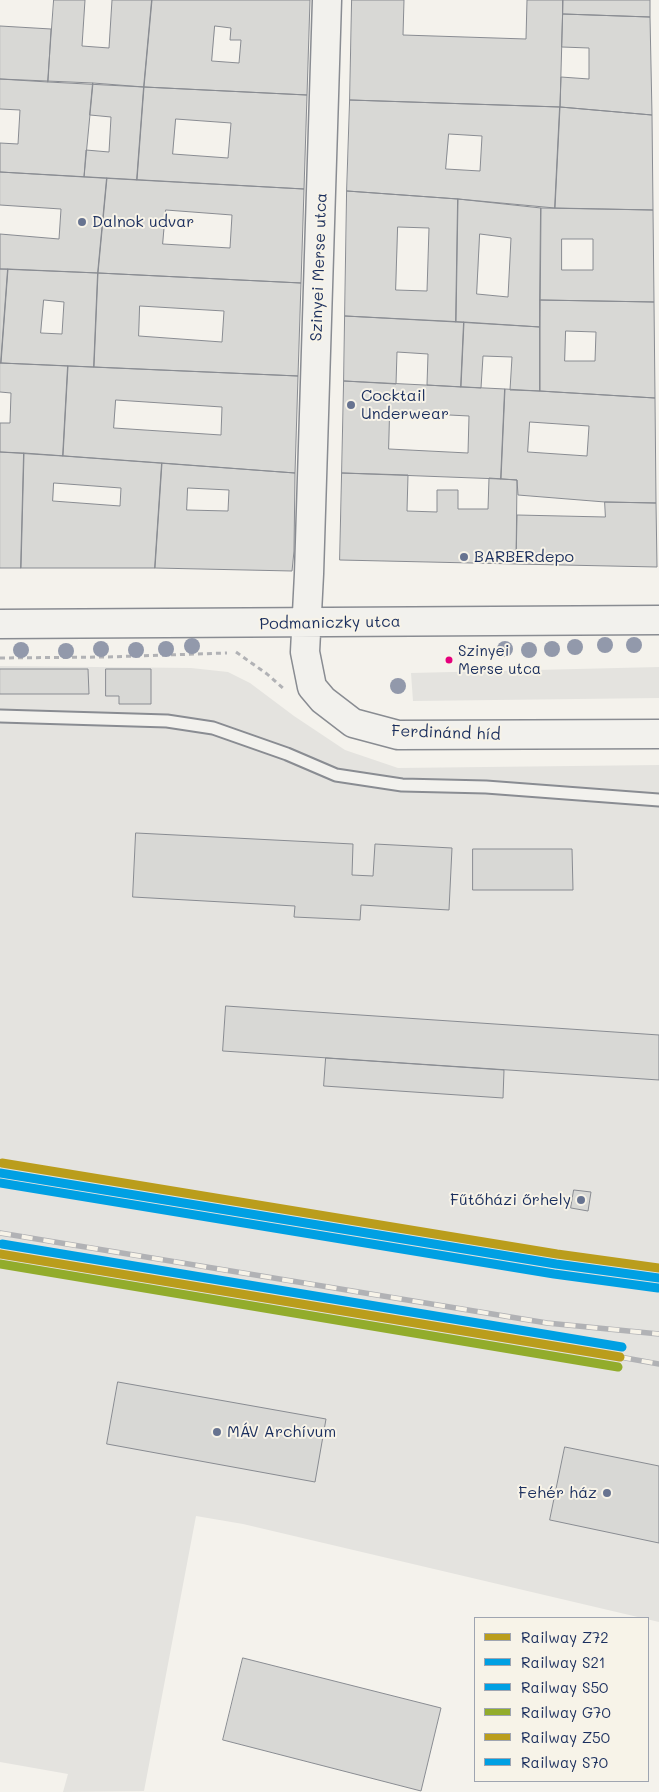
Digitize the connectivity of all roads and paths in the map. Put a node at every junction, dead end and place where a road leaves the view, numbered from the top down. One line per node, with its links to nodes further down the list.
1 (327, 0): 3 (street, Szinyei Merse utca)
2 (659, 620): 3 (street, Podmaniczky utca)
3 (307, 623): 4 (street, Podmaniczky utca); 6 (street, Ferdinánd híd)
4 (0, 624)
5 (0, 716): 7 (lane)
6 (659, 734)
7 (659, 800)

